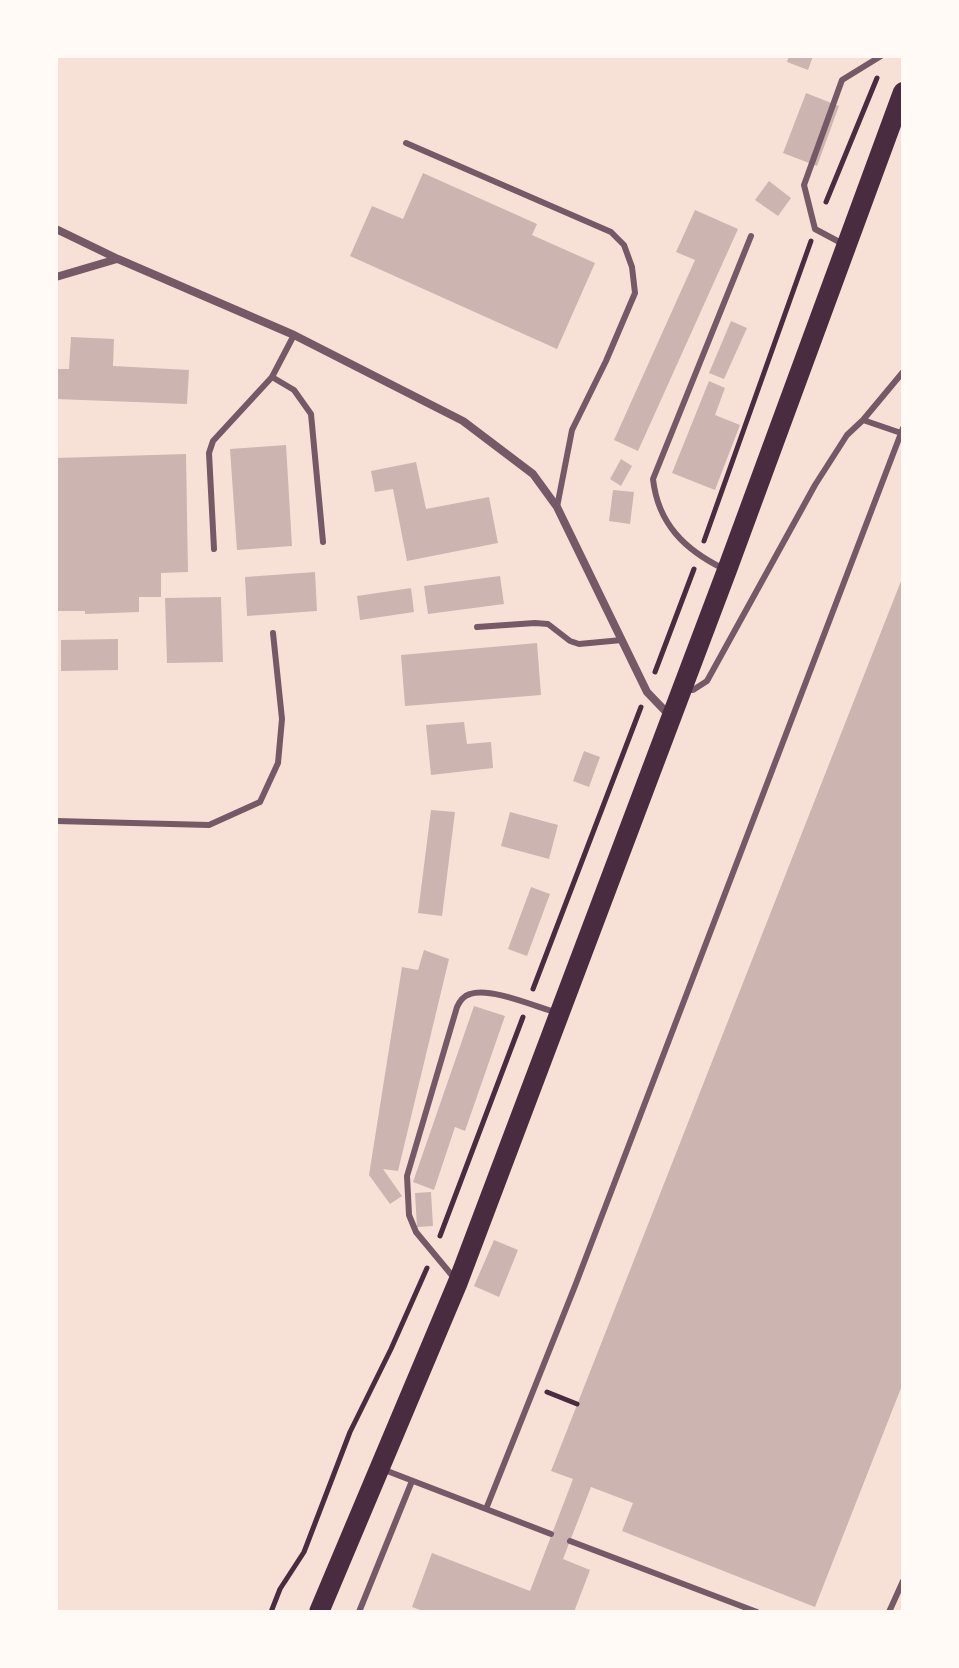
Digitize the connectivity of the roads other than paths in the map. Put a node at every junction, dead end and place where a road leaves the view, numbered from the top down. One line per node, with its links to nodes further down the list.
1 (881, 56): 6 (lane)
2 (903, 92): 6 (main road)
3 (406, 143): 14 (lane)
4 (56, 229): 7 (street)
5 (751, 236): 17 (lane)
6 (847, 246): 17 (main road)
7 (118, 259): 8 (street); 9 (street)
8 (56, 277)
9 (294, 335): 11 (lane); 14 (street)
10 (903, 372): 12 (lane)
11 (272, 377): 15 (lane); 16 (lane)
12 (863, 420): 13 (lane); 21 (lane)
13 (902, 430): 28 (lane)
14 (557, 507): 20 (street)
15 (323, 542)
16 (214, 549)
17 (727, 570): 21 (main road)
18 (477, 627): 20 (lane)
19 (273, 633): 23 (lane)
20 (622, 640): 22 (street)
21 (682, 689): 22 (main road)
22 (671, 718): 24 (main road)
23 (56, 821)
24 (559, 1014): 25 (main road); 25 (lane)
25 (458, 1282): 26 (main road)
26 (379, 1468): 27 (lane); 32 (main road)
27 (412, 1481): 28 (lane); 33 (lane)
28 (486, 1509): 29 (lane)
29 (551, 1534)
30 (570, 1541): 34 (lane)
31 (903, 1581): 35 (lane)
32 (319, 1612)
33 (359, 1612)
34 (757, 1612)
35 (889, 1612)

